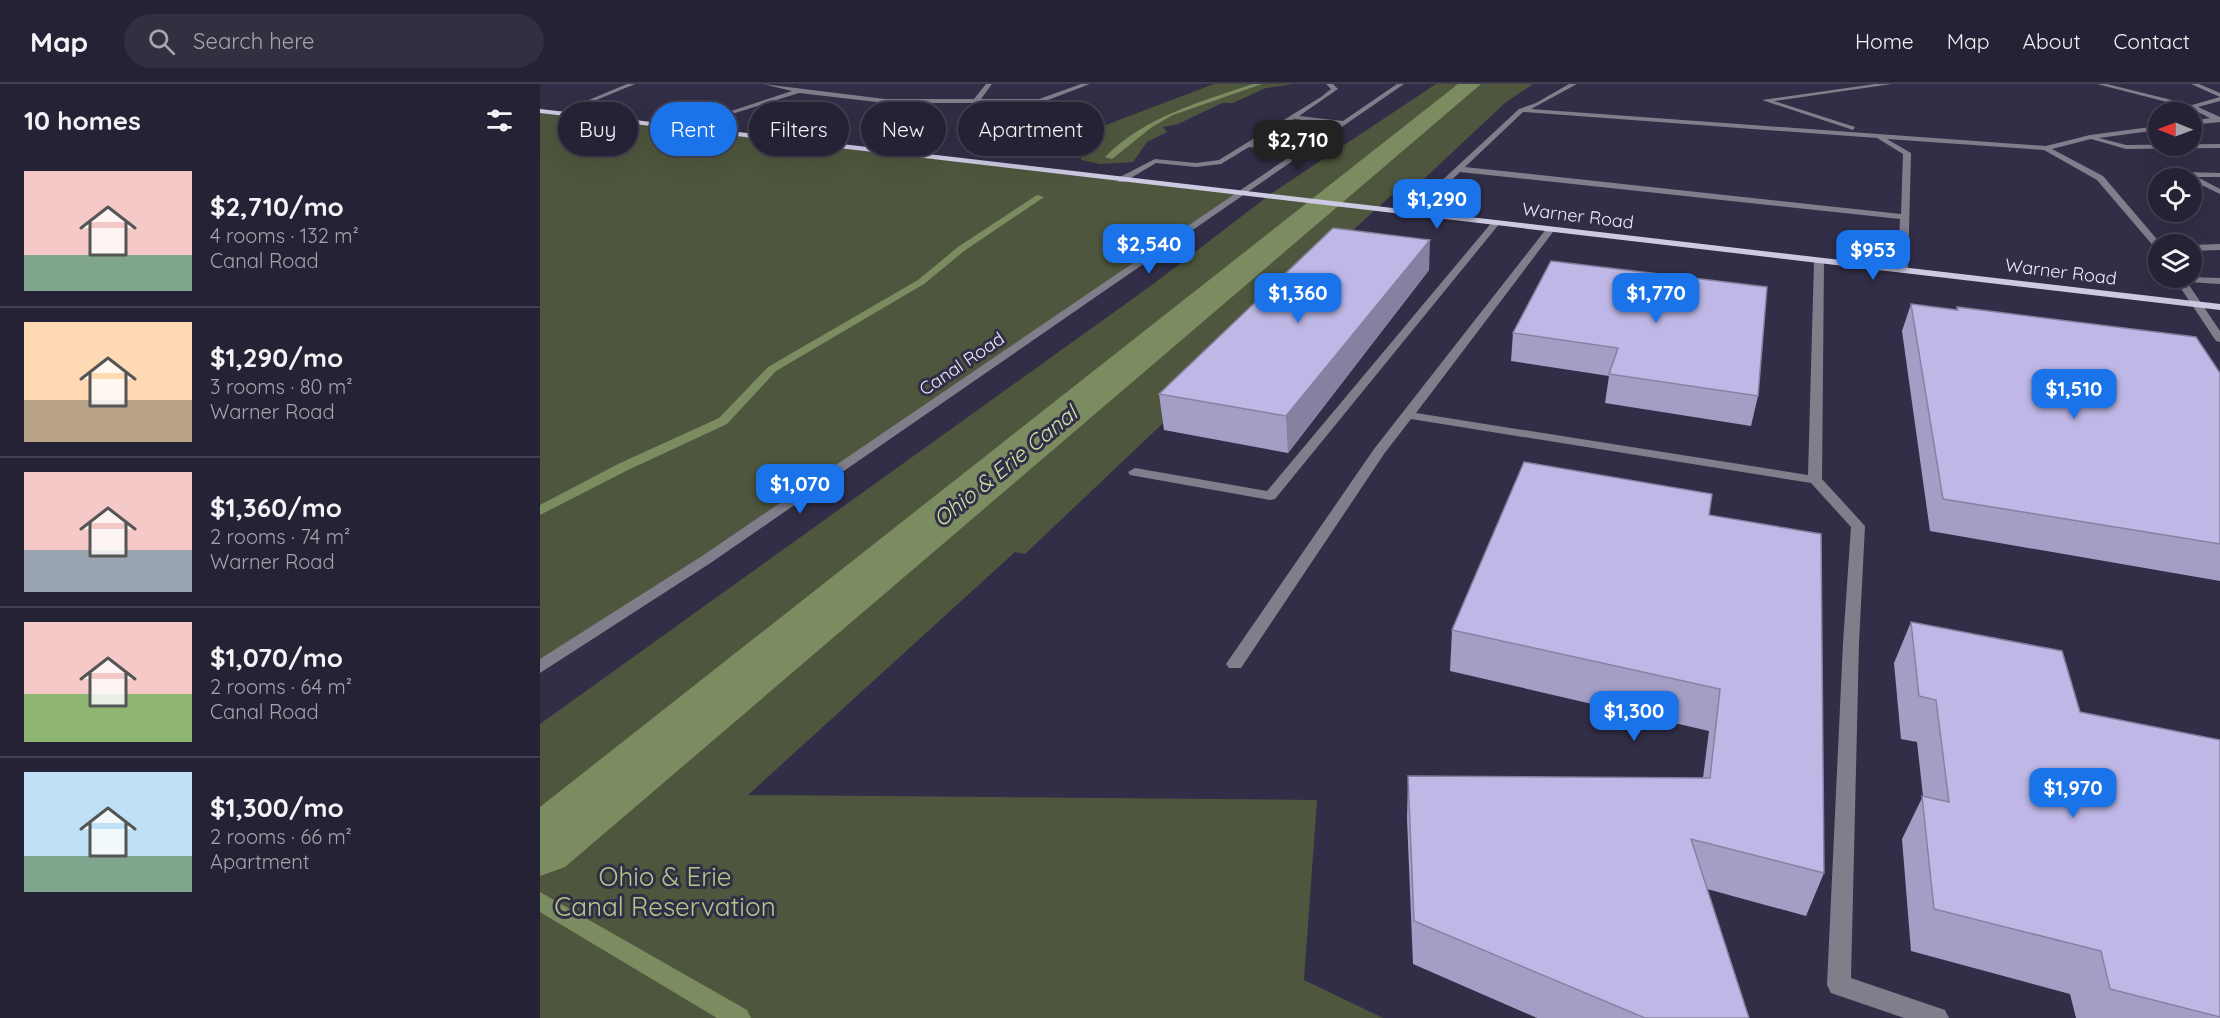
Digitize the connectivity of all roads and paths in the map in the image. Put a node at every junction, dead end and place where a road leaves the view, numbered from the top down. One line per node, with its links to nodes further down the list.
1 (632, 84): 16 (street)
2 (766, 84): 13 (street)
3 (823, 84): 13 (street)
4 (989, 84): 15 (street)
5 (1088, 84): 15 (street)
6 (1329, 84): 24 (street)
7 (1387, 84): 12 (street)
8 (1574, 84): 19 (street)
9 (1889, 84): 30 (street)
10 (2100, 84): 17 (street)
11 (2194, 84): 14 (street)
12 (1399, 85): 27 (street, Canal Road)
13 (799, 92): 15 (street); 21 (street)
14 (2220, 97): 18 (street)
15 (976, 101)
16 (588, 102)
17 (2172, 102)
18 (2202, 103)
19 (1521, 110): 30 (street); 36 (street)
20 (540, 111): 23 (main road, Warner Road)
21 (737, 111)
22 (2202, 112): 25 (street)
23 (558, 114)
24 (1293, 117): 27 (street); 32 (street)
25 (2219, 120): 26 (street)
26 (2202, 122)
27 (1344, 123): 35 (street, Canal Road)
28 (2148, 129): 31 (street)
29 (737, 135): 38 (main road, Warner Road)
30 (1878, 136): 34 (street); 42 (street)
31 (2090, 137): 33 (street); 34 (street)
32 (1247, 146): 35 (street); 38 (street)
33 (2220, 146)
34 (2046, 148): 45 (street)
35 (1303, 152): 40 (street, Canal Road)
36 (1458, 169): 41 (street); 42 (street)
37 (2220, 175): 39 (street)
38 (1121, 180): 40 (main road, Warner Road)
39 (2220, 192)
40 (1242, 195): 41 (main road, Warner Road); 60 (street, Canal Road)
41 (1411, 214): 43 (main road, Warner Road)
42 (1905, 217): 49 (street)
43 (1496, 224): 44 (main road, Warner Road); 57 (street)
44 (1550, 230): 48 (main road, Warner Road); 56 (street)
45 (2148, 234)
46 (2220, 246): 47 (street)
47 (2202, 247)
48 (1820, 261): 49 (main road, Warner Road); 58 (street)
49 (1903, 270): 53 (main road, Warner Road)
50 (2202, 279): 51 (street)
51 (2220, 280)
52 (2186, 288): 53 (street)
53 (2196, 304): 54 (main road, Warner Road); 55 (street)
54 (2220, 307)
55 (2220, 339)
56 (1407, 415): 58 (street); 59 (street)
57 (1135, 472)
58 (1815, 480): 61 (street)
59 (1235, 664)
60 (540, 667)
61 (1937, 1018)

